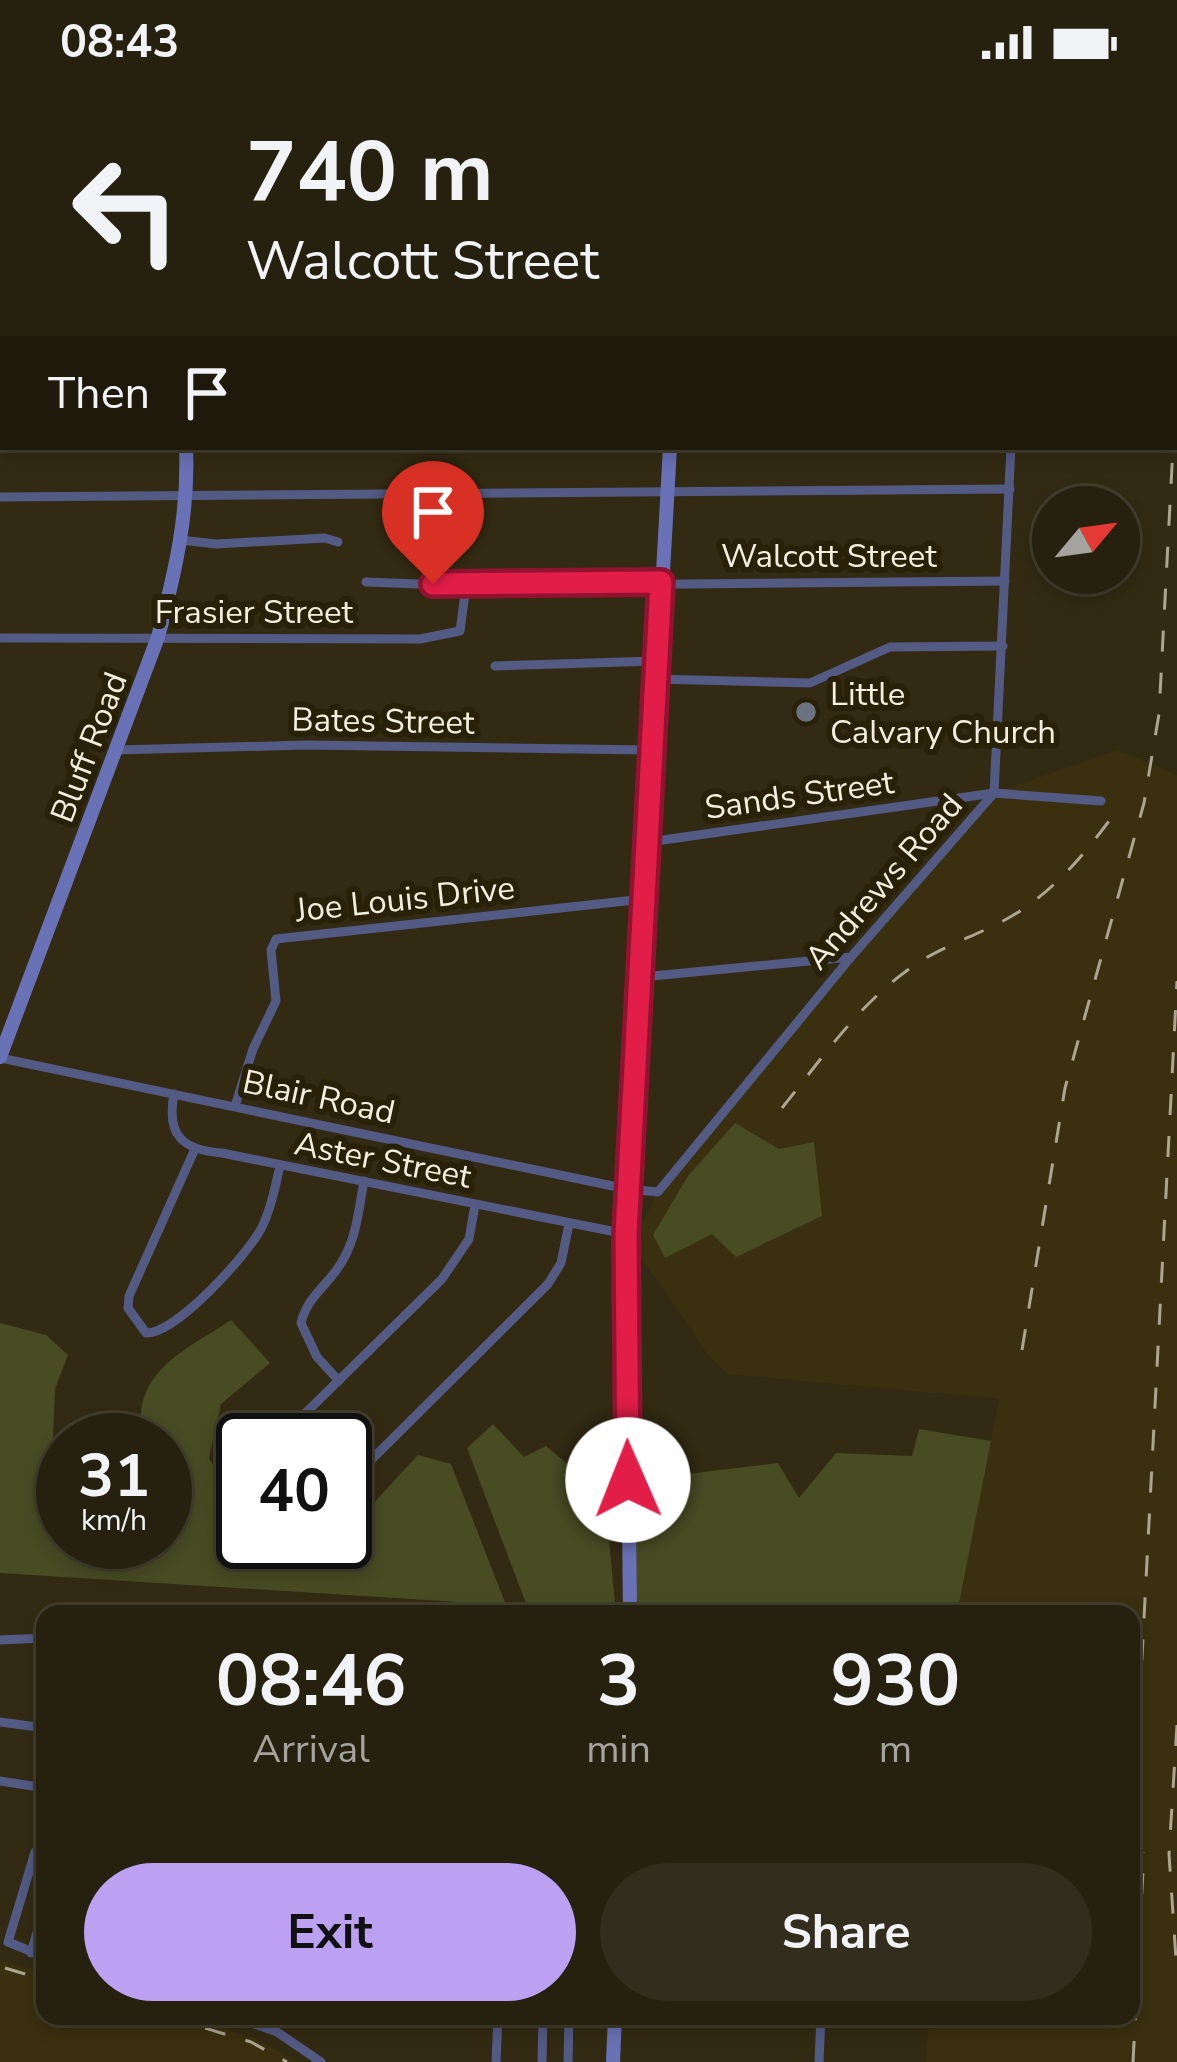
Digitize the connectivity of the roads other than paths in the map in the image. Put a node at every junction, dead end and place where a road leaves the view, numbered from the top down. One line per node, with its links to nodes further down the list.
1 (186, 450): 6 (street, Bluff Road)
2 (670, 450): 5 (street)
3 (1011, 450): 4 (street, Andrews Road)
4 (1010, 489): 5 (street); 10 (street, Andrews Road)
5 (668, 492): 6 (street); 12 (street)
6 (188, 495): 7 (street); 8 (street, Bluff Road)
7 (0, 497)
8 (181, 540): 9 (street); 14 (street, Bluff Road)
9 (338, 542)
10 (1005, 581): 12 (street, Walcott Street); 16 (street, Andrews Road)
11 (366, 582): 13 (street, Walcott Street)
12 (661, 582): 13 (street, Walcott Street); 17 (street)
13 (466, 586): 14 (street, Frasier Street)
14 (158, 637): 15 (street, Frasier Street); 20 (street, Bluff Road)
15 (0, 638)
16 (1003, 646): 19 (street); 22 (street, Andrews Road)
17 (656, 662): 18 (street); 19 (street)
18 (495, 666)
19 (656, 679): 21 (street)
20 (116, 750): 21 (street, Bates Street); 28 (street, Bluff Road)
21 (650, 751): 24 (street)
22 (994, 793): 23 (street, Sands Street); 24 (street, Sands Street); 26 (street, Andrews Road)
23 (1101, 801)
24 (649, 842): 25 (street)
25 (644, 898): 27 (street); 30 (street, Joe Louis Drive)
26 (851, 957): 27 (street); 34 (street, Andrews Road)
27 (641, 977): 34 (street)
28 (0, 1057): 29 (street, Blair Road)
29 (174, 1094): 30 (street, Blair Road); 31 (street)
30 (235, 1106): 34 (street, Blair Road)
31 (194, 1151): 32 (street, Aster Street); 32 (street)
32 (280, 1166): 33 (street, Aster Street)
33 (364, 1181): 35 (street, Aster Street); 38 (street)
34 (627, 1190): 37 (street)
35 (475, 1205): 36 (street, Aster Street); 38 (street)
36 (569, 1224): 37 (street, Aster Street); 40 (street)
37 (626, 1234): 41 (street)
38 (339, 1381): 39 (street)
39 (306, 1413)
40 (372, 1459)
41 (630, 1605)
42 (36, 1638): 43 (street)
43 (0, 1640)
44 (0, 1721): 45 (street)
45 (36, 1727)
46 (0, 1781): 47 (street)
47 (36, 1787)
48 (36, 1853): 50 (street)
49 (36, 1938): 50 (street)
50 (32, 1953): 51 (street)
51 (36, 1954)
52 (257, 2025): 58 (street)
53 (498, 2025): 59 (street)
54 (543, 2025): 60 (street)
55 (569, 2025): 61 (street)
56 (615, 2025): 62 (street)
57 (821, 2025): 63 (street)
58 (321, 2062)
59 (496, 2062)
60 (542, 2062)
61 (568, 2062)
62 (613, 2062)
63 (819, 2062)

